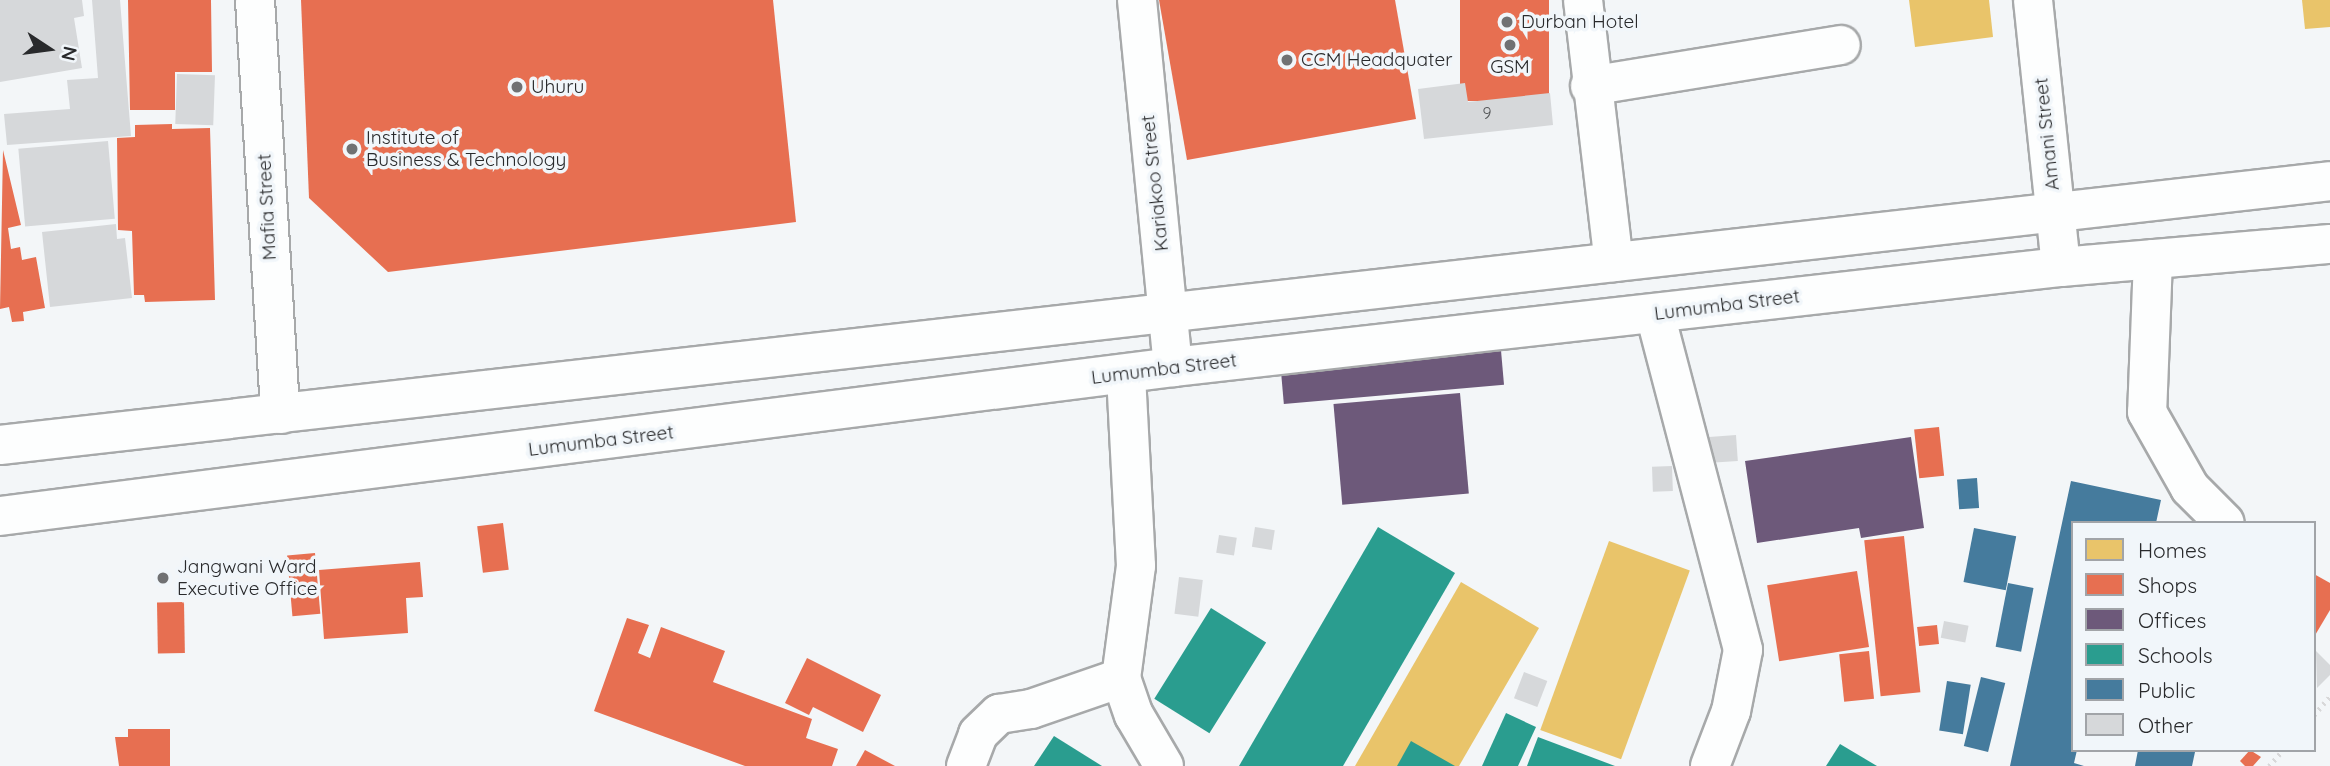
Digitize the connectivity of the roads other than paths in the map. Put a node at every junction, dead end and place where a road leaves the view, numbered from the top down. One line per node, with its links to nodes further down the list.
1 (255, 0): 17 (main road, Mafia Street)
2 (1137, 0): 13 (main road, Kariakoo Street)
3 (1583, 0): 6 (main road)
4 (2033, 0): 8 (main road, Amani Street)
5 (1841, 45): 6 (main road)
6 (1590, 86): 11 (main road)
7 (2330, 181): 8 (main road)
8 (2055, 213): 11 (main road); 12 (main road, Amani Street)
9 (2330, 244): 10 (main road, Lumumba Street)
10 (2153, 259): 12 (main road, Lumumba Street); 20 (main road)
11 (1614, 262): 13 (main road)
12 (2061, 267): 14 (main road, Lumumba Street)
13 (1168, 313): 15 (main road, Kariakoo Street); 17 (main road)
14 (1655, 314): 15 (main road, Lumumba Street); 24 (main road)
15 (1173, 367): 16 (main road, Lumumba Street)
16 (1126, 374): 19 (main road, Lumumba Street); 21 (main road)
17 (280, 414): 18 (main road)
18 (0, 445)
19 (0, 516)
20 (2223, 521)
21 (1121, 678): 22 (main road); 23 (main road)
22 (966, 766)
23 (1164, 766)
24 (1710, 766)

